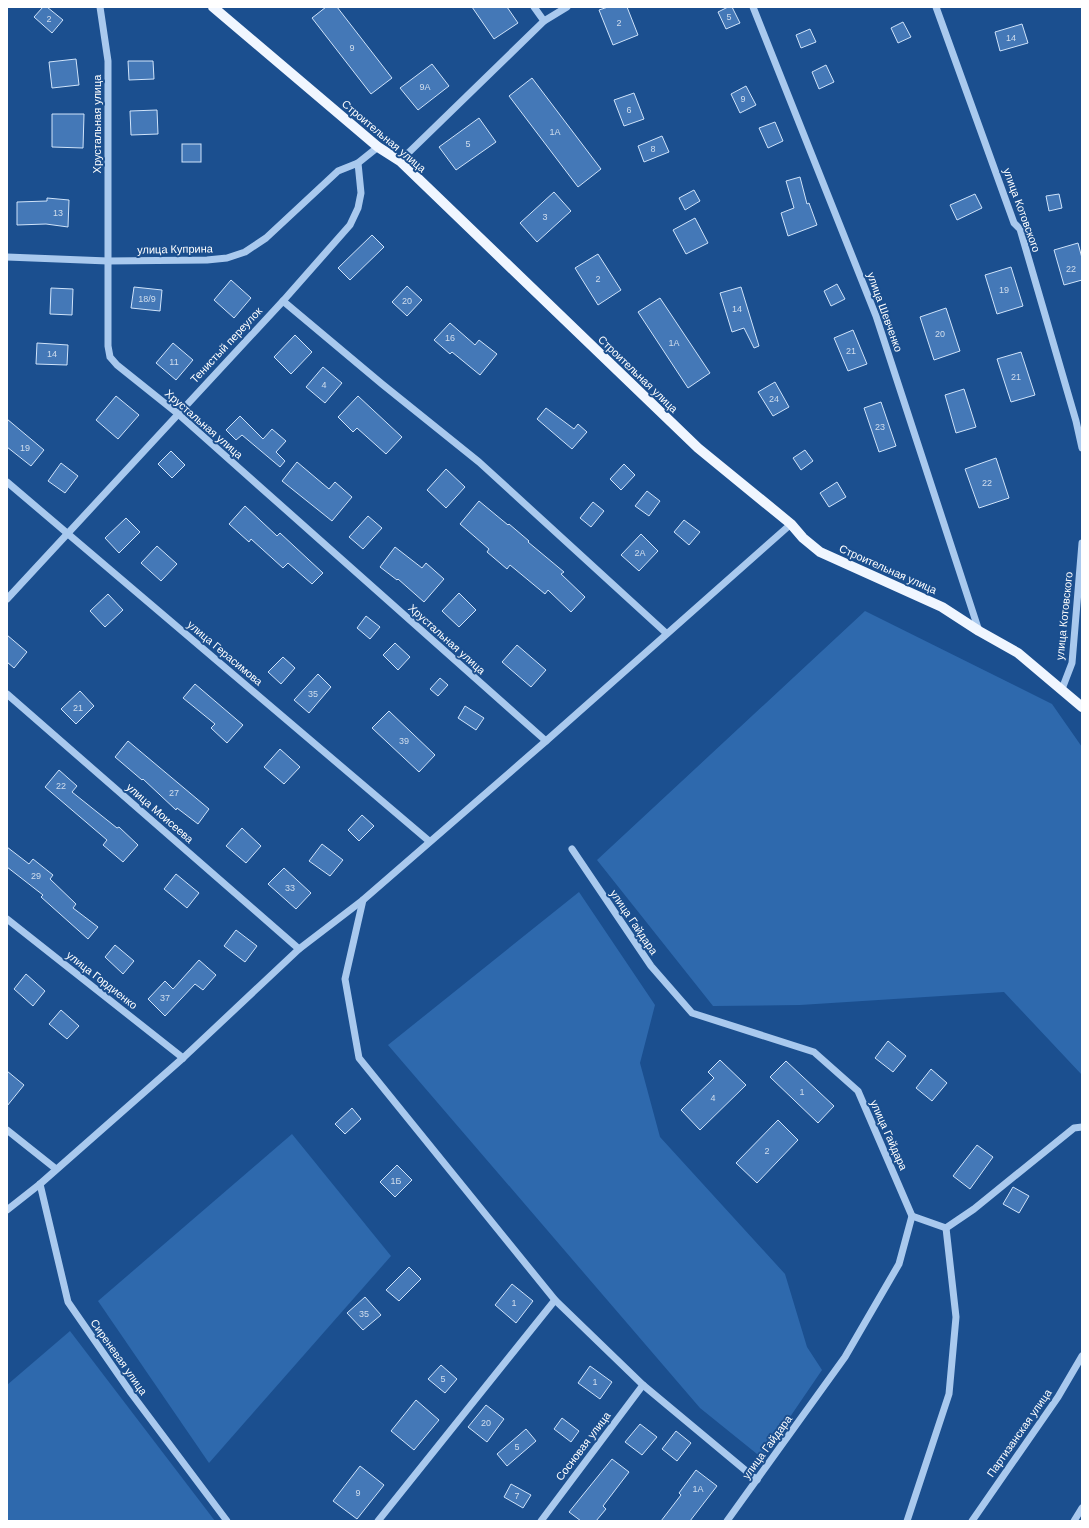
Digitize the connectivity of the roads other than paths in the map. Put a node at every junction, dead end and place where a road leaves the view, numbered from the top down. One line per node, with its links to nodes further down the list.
1 (100, 7): 12 (street, Хрустальная улица)
2 (213, 7): 8 (main road, Строительная улица)
3 (534, 7): 7 (street)
4 (567, 7): 7 (street)
5 (754, 7): 21 (street, улица Шевченко)
6 (936, 7): 15 (street, улица Котовского)
7 (544, 21): 9 (street)
8 (378, 147): 9 (main road, Строительная улица); 10 (street)
9 (400, 162): 17 (main road, Строительная улица)
10 (358, 163): 12 (street, улица Куприна); 13 (street, Тенистый переулок)
11 (7, 257): 12 (street, улица Куприна)
12 (108, 261): 14 (street, Хрустальная улица)
13 (283, 300): 14 (street, Тенистый переулок); 22 (street)
14 (177, 413): 18 (street, Тенистый переулок); 26 (street, Хрустальная улица)
15 (1082, 448)
16 (7, 482): 18 (street, улица Герасимова)
17 (791, 524): 21 (main road, Строительная улица); 22 (street)
18 (68, 534): 20 (street, Тенистый переулок); 27 (street, улица Герасимова)
19 (1082, 543): 23 (street, улица Котовского)
20 (7, 599)
21 (979, 632): 23 (main road, Строительная улица)
22 (666, 633): 26 (street)
23 (1062, 689): 25 (main road, Строительная улица)
24 (7, 694): 31 (street, улица Моисеева)
25 (1082, 707)
26 (546, 741): 27 (street)
27 (430, 842): 29 (street)
28 (572, 849): 38 (street, улица Гайдара)
29 (363, 900): 31 (street); 40 (street)
30 (7, 919): 32 (street, улица Гордиенко)
31 (299, 949): 32 (street)
32 (183, 1058): 35 (street)
33 (1082, 1127): 39 (street)
34 (7, 1130): 35 (street)
35 (56, 1169): 36 (street)
36 (40, 1184): 37 (street); 45 (street, Сиреневая улица)
37 (7, 1210)
38 (912, 1216): 39 (street); 43 (street, улица Гайдара)
39 (946, 1228): 49 (street)
40 (555, 1300): 42 (street); 46 (street)
41 (1082, 1356): 50 (street, Партизанская улица)
42 (643, 1385): 43 (street); 47 (street, Сосновая улица)
43 (757, 1480): 48 (street, улица Гайдара)
44 (1082, 1508): 51 (street)
45 (227, 1521)
46 (378, 1521)
47 (541, 1521)
48 (727, 1521)
49 (907, 1521)
50 (972, 1521)
51 (1074, 1521)

